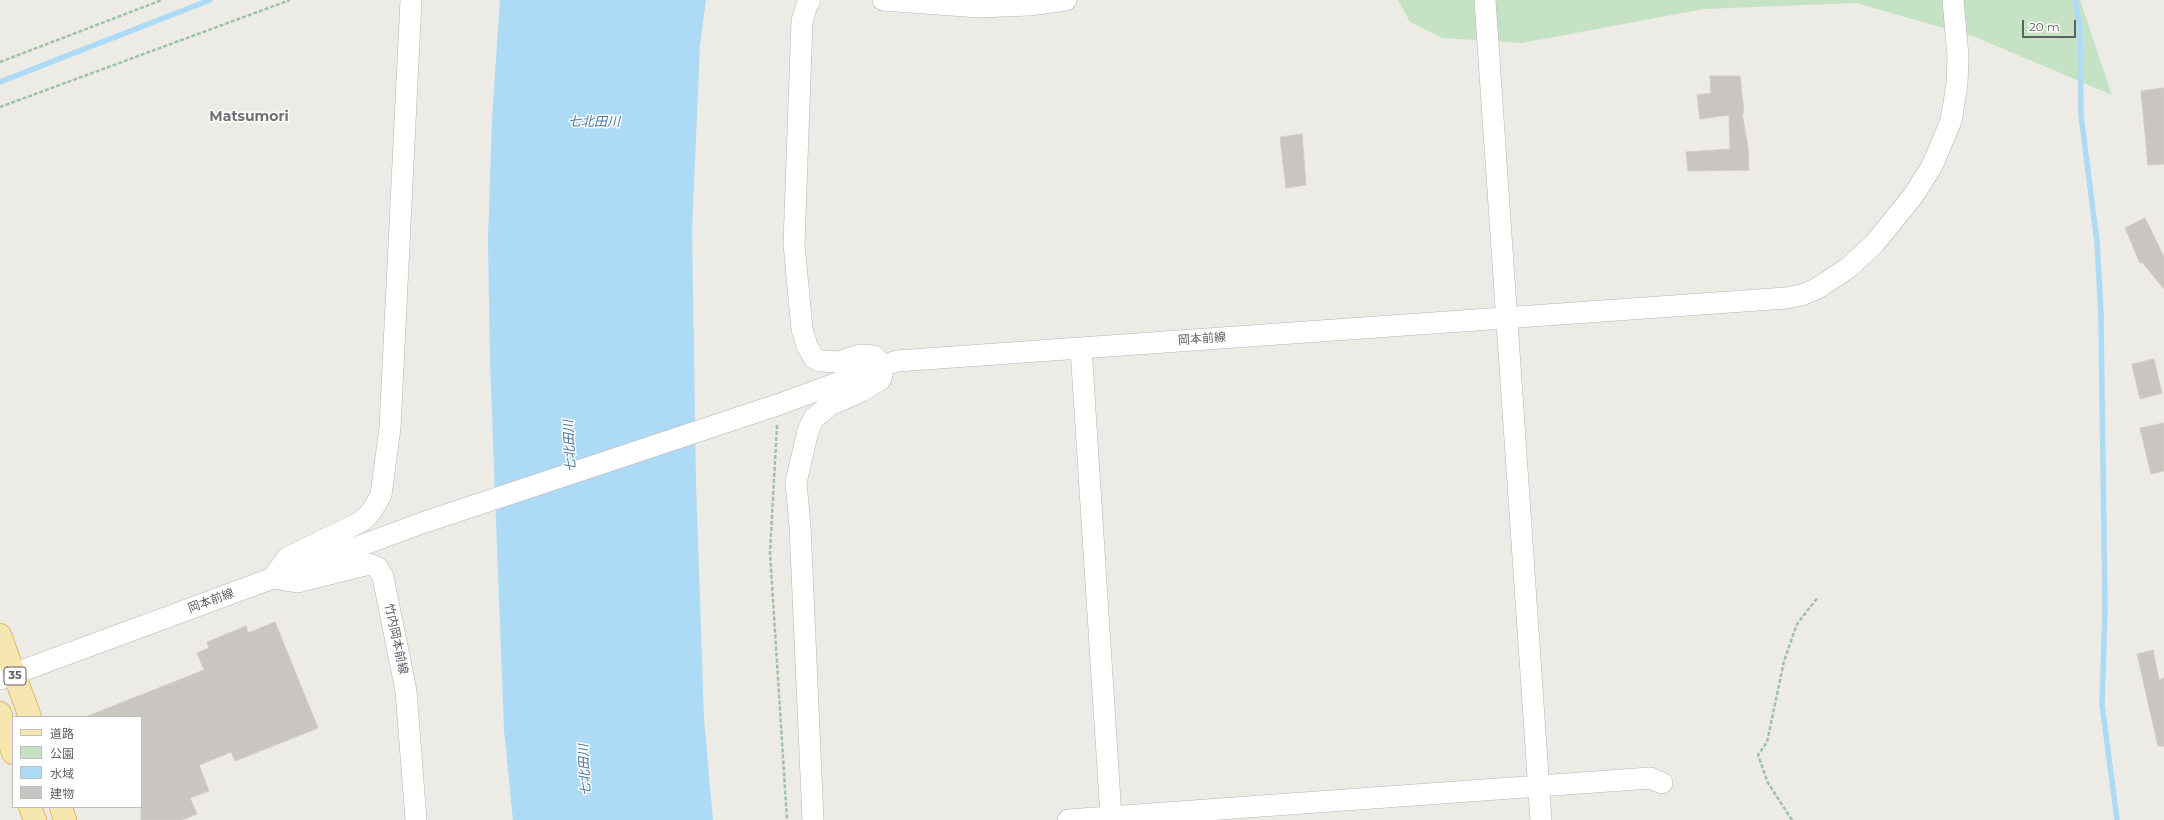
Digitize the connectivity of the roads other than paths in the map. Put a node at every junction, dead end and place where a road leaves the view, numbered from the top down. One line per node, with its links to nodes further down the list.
1 (411, 0): 10 (street)
2 (810, 0): 9 (street)
3 (883, 0): 4 (street)
4 (1066, 0)
5 (1485, 0): 7 (street)
6 (1953, 0): 7 (street, 岡本前線)
7 (1507, 318): 8 (street, 岡本前線); 17 (street)
8 (1081, 348): 9 (street, 岡本前線); 20 (street)
9 (891, 363): 10 (street, 岡本前線); 24 (street)
10 (274, 578): 12 (street, 岡本前線); 23 (street, 竹内岡本前線)
11 (0, 635): 12 (main road, 35)
12 (7, 676): 14 (main road, 35)
13 (0, 713): 15 (main road)
14 (29, 716)
15 (12, 750)
16 (1662, 783): 17 (street)
17 (1539, 786): 20 (street); 26 (street)
18 (30, 808): 21 (main road)
19 (61, 808): 22 (main road)
20 (1110, 817): 25 (street)
21 (35, 820)
22 (65, 820)
23 (416, 820)
24 (813, 820)
25 (1068, 820)
26 (1541, 820)

